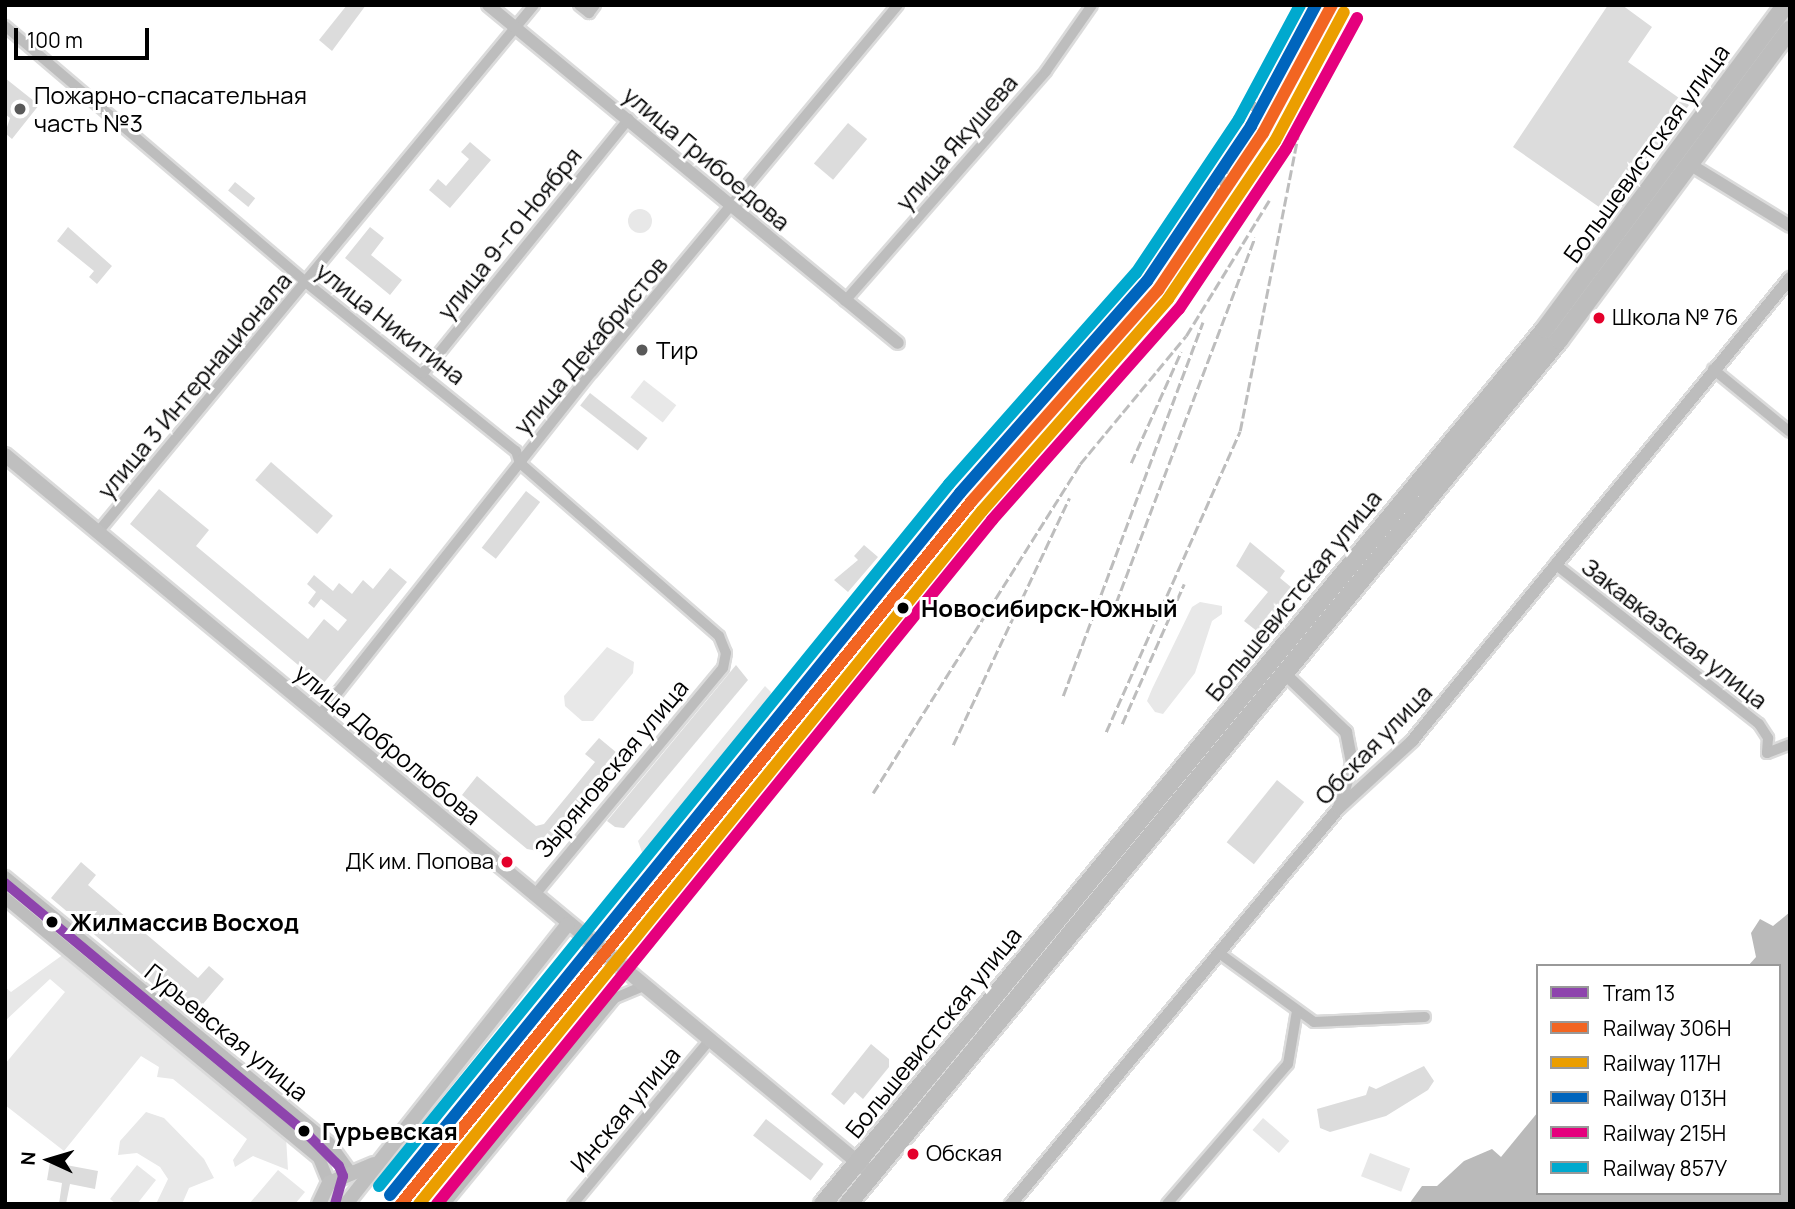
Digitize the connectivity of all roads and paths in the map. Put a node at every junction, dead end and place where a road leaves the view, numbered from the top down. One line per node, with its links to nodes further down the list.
1 (488, 5): 9 (street, улица Грибоедова)
2 (534, 5): 9 (street, улица 3 Интернационала)
3 (579, 5): 4 (street)
4 (595, 5)
5 (898, 5): 13 (street, улица Декабристов)
6 (1092, 5): 17 (street, улица Якушева)
7 (1786, 5): 41 (highway, Большевистская улица)
8 (5, 26): 16 (street, улица Никитина)
9 (515, 29): 11 (street, улица Грибоедова); 16 (street, улица 3 Интернационала)
10 (1790, 29): 12 (highway, Большевистская улица)
11 (629, 120): 13 (street, улица Грибоедова); 20 (street, улица 9-го Ноября)
12 (1691, 165): 14 (street); 27 (highway, Большевистская улица)
13 (734, 207): 17 (street, улица Грибоедова); 23 (street, улица Декабристов)
14 (1790, 226)
15 (1790, 278): 19 (street, Обская улица)
16 (308, 284): 20 (street, улица Никитина); 24 (street, улица 3 Интернационала)
17 (845, 301): 18 (street, улица Грибоедова)
18 (898, 343)
19 (1713, 369): 21 (street); 25 (street, Обская улица)
20 (423, 373): 23 (street, улица Никитина)
21 (1790, 432)
22 (5, 455): 24 (main road, улица Добролюбова)
23 (520, 463): 26 (street, улица Никитина); 28 (street, улица Декабристов)
24 (98, 532): 28 (main road, улица Добролюбова)
25 (1555, 564): 29 (street, Закавказская улица); 30 (street, Обская улица)
26 (723, 668): 32 (street, Зыряновская улица)
27 (1284, 673): 30 (street); 41 (highway, Большевистская улица)
28 (319, 716): 32 (main road, улица Добролюбова)
29 (1790, 744)
30 (1339, 808): 35 (street, Обская улица)
31 (5, 877): 42 (street, Гурьевская улица)
32 (534, 896): 34 (main road, улица Добролюбова)
33 (5, 898): 43 (street, Гурьевская улица)
34 (568, 924): 36 (main road, улица Добролюбова); 40 (main road)
35 (1219, 953): 37 (street); 50 (street, Обская улица)
36 (637, 981): 39 (main road, улица Добролюбова); 46 (street)
37 (1297, 1011): 38 (street); 51 (street)
38 (1425, 1017)
39 (709, 1041): 41 (main road, улица Добролюбова); 47 (street, Инская улица)
40 (374, 1164): 42 (main road); 45 (main road)
41 (865, 1168): 48 (highway, Большевистская улица); 49 (highway, Большевистская улица)
42 (350, 1172): 43 (main road); 45 (main road)
43 (329, 1183): 44 (main road)
44 (318, 1204)
45 (345, 1204)
46 (444, 1204)
47 (573, 1204)
48 (823, 1204)
49 (848, 1204)
50 (1011, 1204)
51 (1167, 1204)

